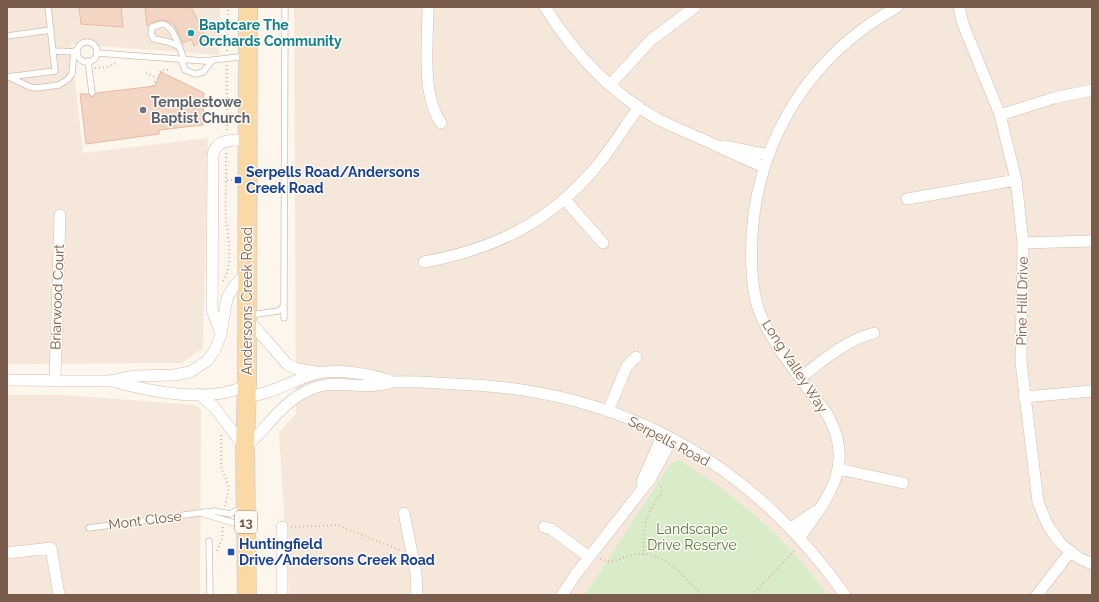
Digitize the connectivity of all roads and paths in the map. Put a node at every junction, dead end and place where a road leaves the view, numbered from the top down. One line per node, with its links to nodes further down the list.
1 (48, 7): 12 (lane)
2 (228, 7): 20 (path)
3 (248, 7): 18 (main road, Andersons Creek Road / 13)
4 (285, 7): 55 (lane)
5 (428, 7): 37 (street)
6 (545, 7): 31 (street)
7 (695, 7): 31 (street)
8 (897, 7): 41 (street, Long Valley Way)
9 (951, 7): 11 (street, Pine Hill Drive)
10 (959, 7): 11 (street, Pine Hill Drive)
11 (963, 24): 36 (street, Pine Hill Drive)
12 (51, 30): 13 (lane); 15 (lane)
13 (7, 36)
14 (178, 46): 14 (lane); 19 (lane)
15 (53, 51): 16 (lane); 29 (lane)
16 (76, 51): 17 (lane); 21 (lane); 29 (lane)
17 (97, 52): 19 (lane); 21 (lane)
18 (249, 55): 20 (lane); 38 (main road, Andersons Creek Road / 13)
19 (182, 59): 22 (lane); 22 (lane)
20 (226, 59): 22 (lane); 39 (path)
21 (88, 61): 26 (lane)
22 (212, 61)
23 (120, 62): 26 (path)
24 (162, 66): 25 (path)
25 (168, 67)
26 (89, 68): 34 (lane)
27 (171, 70): 30 (path)
28 (146, 73): 30 (path)
29 (7, 77)
30 (157, 78): 32 (path)
31 (610, 85): 35 (street)
32 (153, 86)
33 (1092, 90): 36 (street)
34 (92, 93)
35 (639, 107): 40 (street); 47 (street)
36 (1000, 115): 45 (street, Pine Hill Drive)
37 (441, 123)
38 (248, 140): 39 (street); 44 (main road, Andersons Creek Road / 13)
39 (226, 141): 43 (path); 54 (street)
40 (717, 145): 41 (street); 42 (street)
41 (769, 155): 42 (street, Long Valley Way)
42 (764, 167): 62 (street, Long Valley Way)
43 (226, 180): 44 (path); 54 (path)
44 (248, 180): 53 (main road, Andersons Creek Road / 13)
45 (1016, 180): 46 (street); 51 (street, Pine Hill Drive)
46 (907, 199)
47 (565, 200): 50 (street); 52 (street)
48 (60, 215): 65 (street, Briarwood Court)
49 (1092, 241): 51 (street)
50 (603, 242)
51 (1023, 243): 70 (street, Pine Hill Drive)
52 (424, 262)
53 (248, 272): 56 (main road, Andersons Creek Road / 13); 59 (street, Serpells Road)
54 (212, 294): 59 (street)
55 (284, 303): 56 (lane); 57 (lane)
56 (247, 316): 61 (street, Serpells Road); 67 (main road, Andersons Creek Road / 13)
57 (284, 318)
58 (874, 333): 62 (street)
59 (221, 334): 66 (street, Serpells Road)
60 (636, 357): 71 (street)
61 (328, 373): 63 (street, Serpells Road); 67 (street, Serpells Road)
62 (801, 377): 75 (street, Long Valley Way)
63 (341, 378): 71 (street, Serpells Road); 74 (street, Serpells Road)
64 (7, 380): 65 (street, Serpells Road)
65 (55, 380): 66 (street, Serpells Road)
66 (110, 381): 69 (street, Serpells Road)
67 (247, 391): 69 (street, Serpells Road); 74 (main road, Andersons Creek Road / 13)
68 (1092, 391): 70 (street)
69 (199, 394): 74 (street)
70 (1024, 397): 92 (street, Pine Hill Drive)
71 (608, 411): 73 (street, Serpells Road)
72 (219, 430): 83 (path)
73 (668, 437): 76 (street); 78 (street); 89 (street, Serpells Road)
74 (245, 448): 79 (main road, Andersons Creek Road / 13)
75 (839, 469): 77 (street); 80 (street, Long Valley Way)
76 (651, 478): 78 (street); 96 (path)
77 (903, 483)
78 (635, 497): 97 (street)
79 (246, 505): 83 (lane, Mont Close); 85 (main road, Andersons Creek Road / 13)
80 (818, 510): 89 (street, Long Valley Way); 90 (street, Long Valley Way)
81 (404, 513): 95 (street)
82 (201, 514): 83 (lane, Mont Close); 84 (lane, Mont Close); 87 (lane, Mont Close)
83 (224, 514)
84 (223, 520): 85 (lane, Mont Close); 94 (path)
85 (246, 526): 101 (main road, Andersons Creek Road / 13)
86 (544, 527): 97 (street)
87 (89, 528)
88 (282, 528): 95 (path); 102 (street)
89 (791, 528): 90 (street, Serpells Road)
90 (802, 539): 106 (path); 107 (street, Serpells Road)
91 (209, 541): 94 (lane)
92 (1070, 552): 98 (street, Pine Hill Drive); 108 (street)
93 (7, 553): 99 (street)
94 (210, 555): 100 (lane)
95 (412, 555): 103 (street)
96 (644, 555): 97 (path); 105 (path)
97 (590, 556): 104 (street)
98 (1092, 564)
99 (59, 595)
100 (210, 595)
101 (247, 595)
102 (282, 595)
103 (417, 595)
104 (562, 595)
105 (702, 595)
106 (752, 595)
107 (845, 595)
108 (1037, 595)

